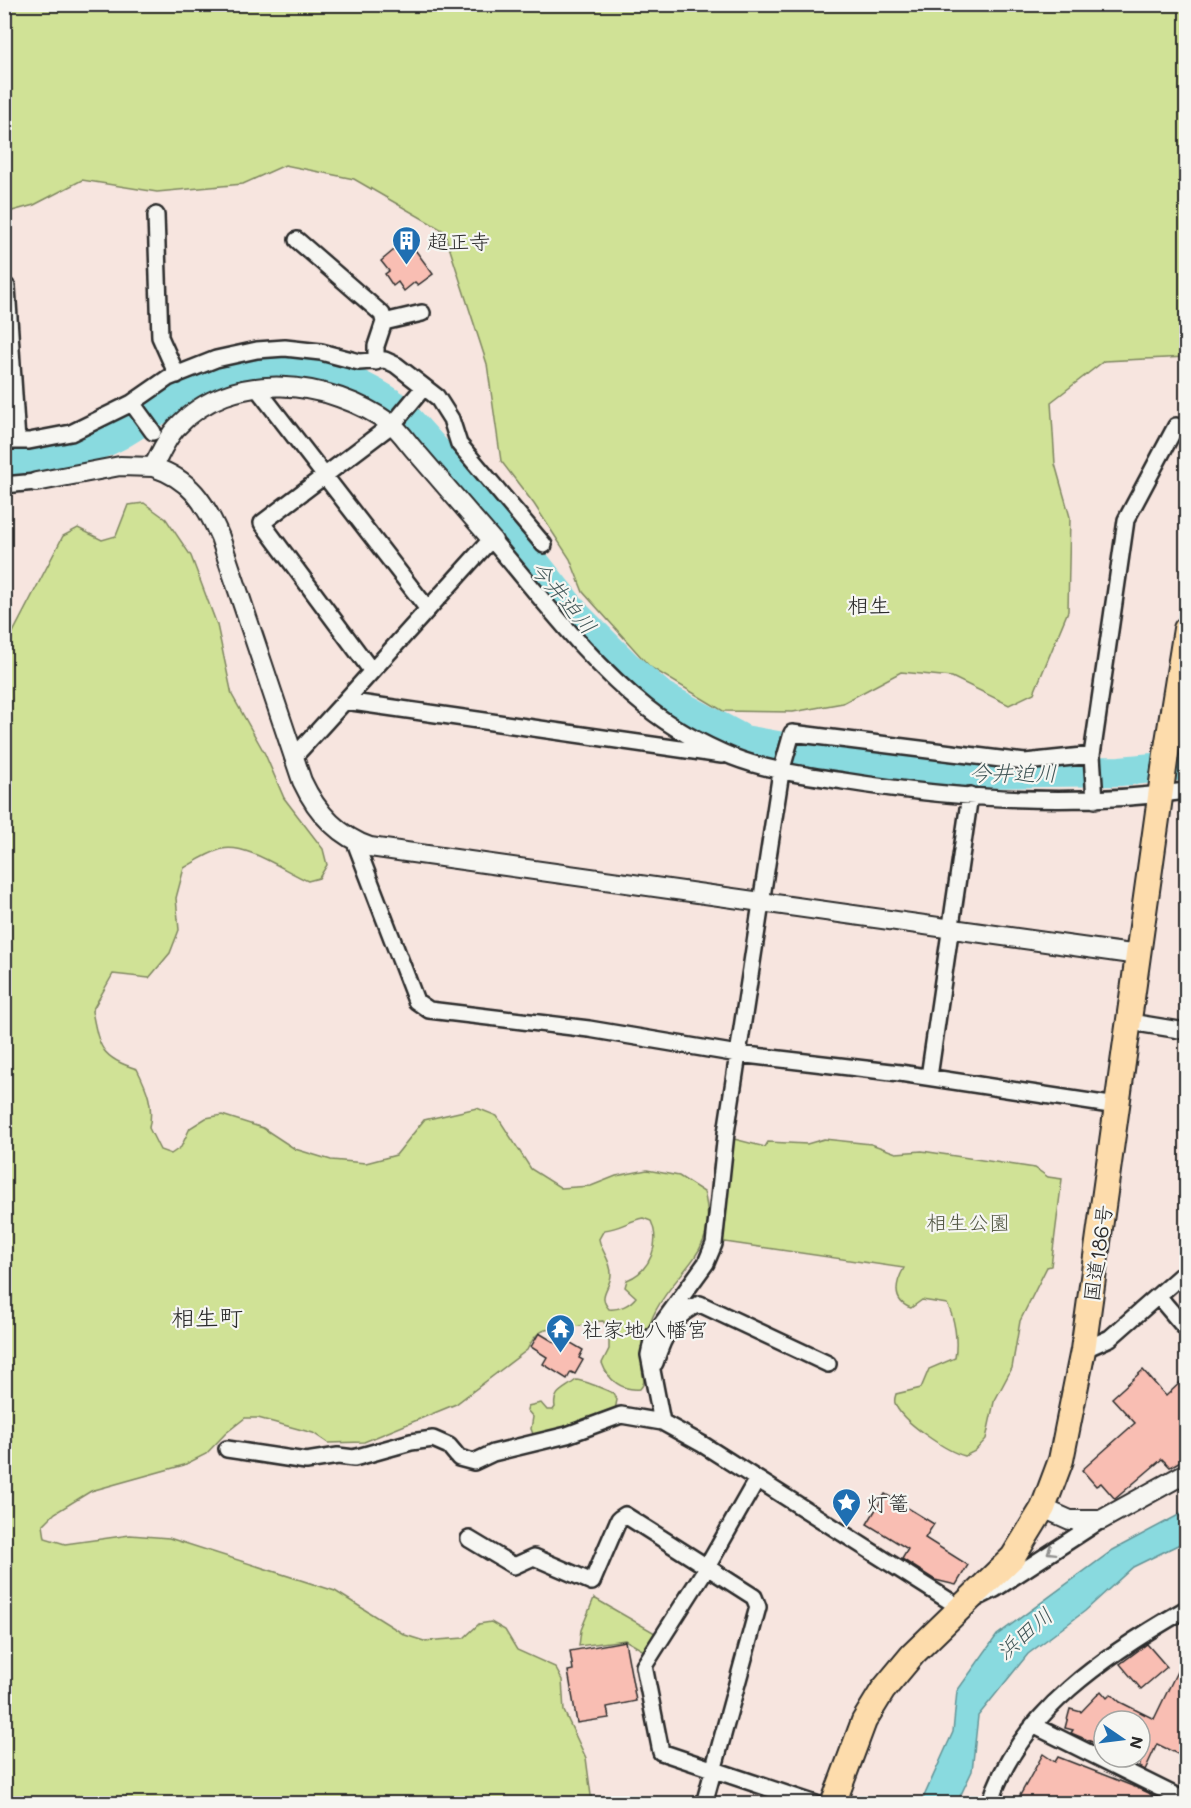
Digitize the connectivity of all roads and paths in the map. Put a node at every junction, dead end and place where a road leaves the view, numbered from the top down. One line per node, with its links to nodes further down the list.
1 (156, 215): 7 (street)
2 (297, 240): 5 (street)
3 (7, 287): 14 (street)
4 (422, 313): 5 (street)
5 (384, 322): 6 (street)
6 (376, 362): 7 (street); 9 (street)
7 (177, 375): 10 (street)
8 (256, 387): 11 (street); 15 (street); 16 (street)
9 (422, 390): 11 (street); 20 (street)
10 (134, 406): 13 (street); 14 (street)
11 (393, 424): 16 (street); 19 (street)
12 (1186, 431): 27 (street)
13 (153, 432)
14 (11, 441)
15 (153, 467): 17 (street); 26 (street)
16 (325, 476): 21 (street); 23 (street)
17 (36, 482): 18 (street)
18 (4, 485)
19 (493, 541): 21 (street); 25 (street)
20 (544, 545)
21 (427, 608): 23 (street)
22 (1186, 629): 29 (highway, 国道186号)
23 (371, 670): 24 (street)
24 (345, 701): 25 (street); 26 (street)
25 (731, 756): 28 (street)
26 (293, 758): 33 (street)
27 (1092, 758): 28 (street); 32 (street)
28 (782, 766): 31 (street); 34 (street)
29 (1162, 788): 30 (street); 32 (street); 36 (highway, 国道186号)
30 (1186, 790)
31 (970, 795): 32 (street); 35 (street)
32 (1094, 795)
33 (355, 842): 34 (street); 39 (street)
34 (762, 902): 35 (street); 39 (street)
35 (950, 929): 36 (street); 40 (street)
36 (1138, 955): 37 (highway, 国道186号)
37 (1130, 1022): 38 (street); 41 (highway, 国道186号)
38 (1186, 1031)
39 (738, 1054): 40 (street); 47 (street)
40 (929, 1077): 41 (street)
41 (1117, 1106): 45 (highway, 国道186号)
42 (1186, 1271): 43 (street)
43 (1158, 1296): 44 (street); 45 (street)
44 (1186, 1329)
45 (1083, 1350): 52 (highway, 国道186号)
46 (828, 1364): 47 (street)
47 (651, 1375): 48 (street)
48 (662, 1422): 49 (street); 51 (street)
49 (227, 1449)
50 (1186, 1473): 53 (street)
51 (757, 1479): 55 (street); 56 (street)
52 (1043, 1508): 53 (street); 56 (highway, 国道186号)
53 (1101, 1520): 56 (street, one-way to 56)
54 (469, 1539): 55 (street)
55 (707, 1567): 59 (street); 59 (street)
56 (959, 1607): 62 (highway, 国道186号)
57 (1186, 1609): 58 (street)
58 (1033, 1725): 60 (street); 63 (street)
59 (713, 1770): 61 (street); 62 (street)
60 (1186, 1801)
61 (704, 1803)
62 (831, 1803)
63 (990, 1803)

